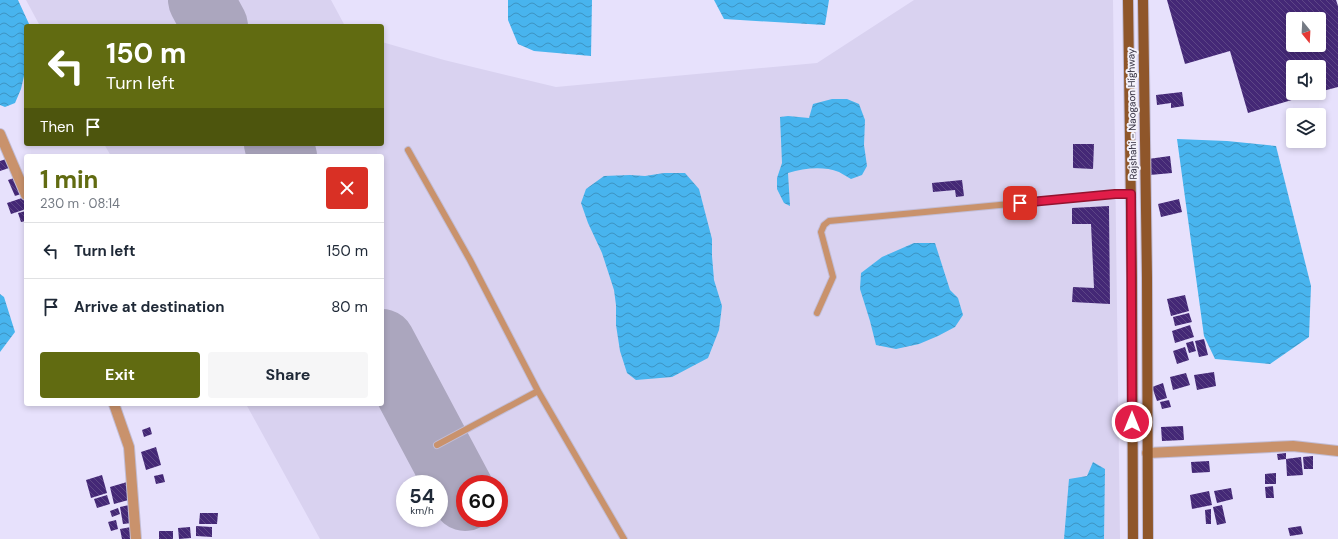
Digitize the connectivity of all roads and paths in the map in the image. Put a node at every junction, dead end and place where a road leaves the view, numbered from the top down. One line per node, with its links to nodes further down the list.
1 (1128, 0): 6 (main road, Rajshahi - Naogaon Highway)
2 (1143, 0): 12 (main road, Rajshahi - Naogaon Highway)
3 (0, 134): 5 (street)
4 (408, 150): 8 (lane)
5 (24, 190)
6 (1131, 194): 7 (lane); 15 (main road, Rajshahi - Naogaon Highway)
7 (817, 313)
8 (538, 391): 10 (lane); 14 (lane)
9 (115, 406): 13 (street)
10 (436, 445)
11 (1338, 451): 12 (street)
12 (1146, 453): 16 (main road, Rajshahi - Naogaon Highway)
13 (136, 539)
14 (624, 539)
15 (1133, 539)
16 (1148, 539)

